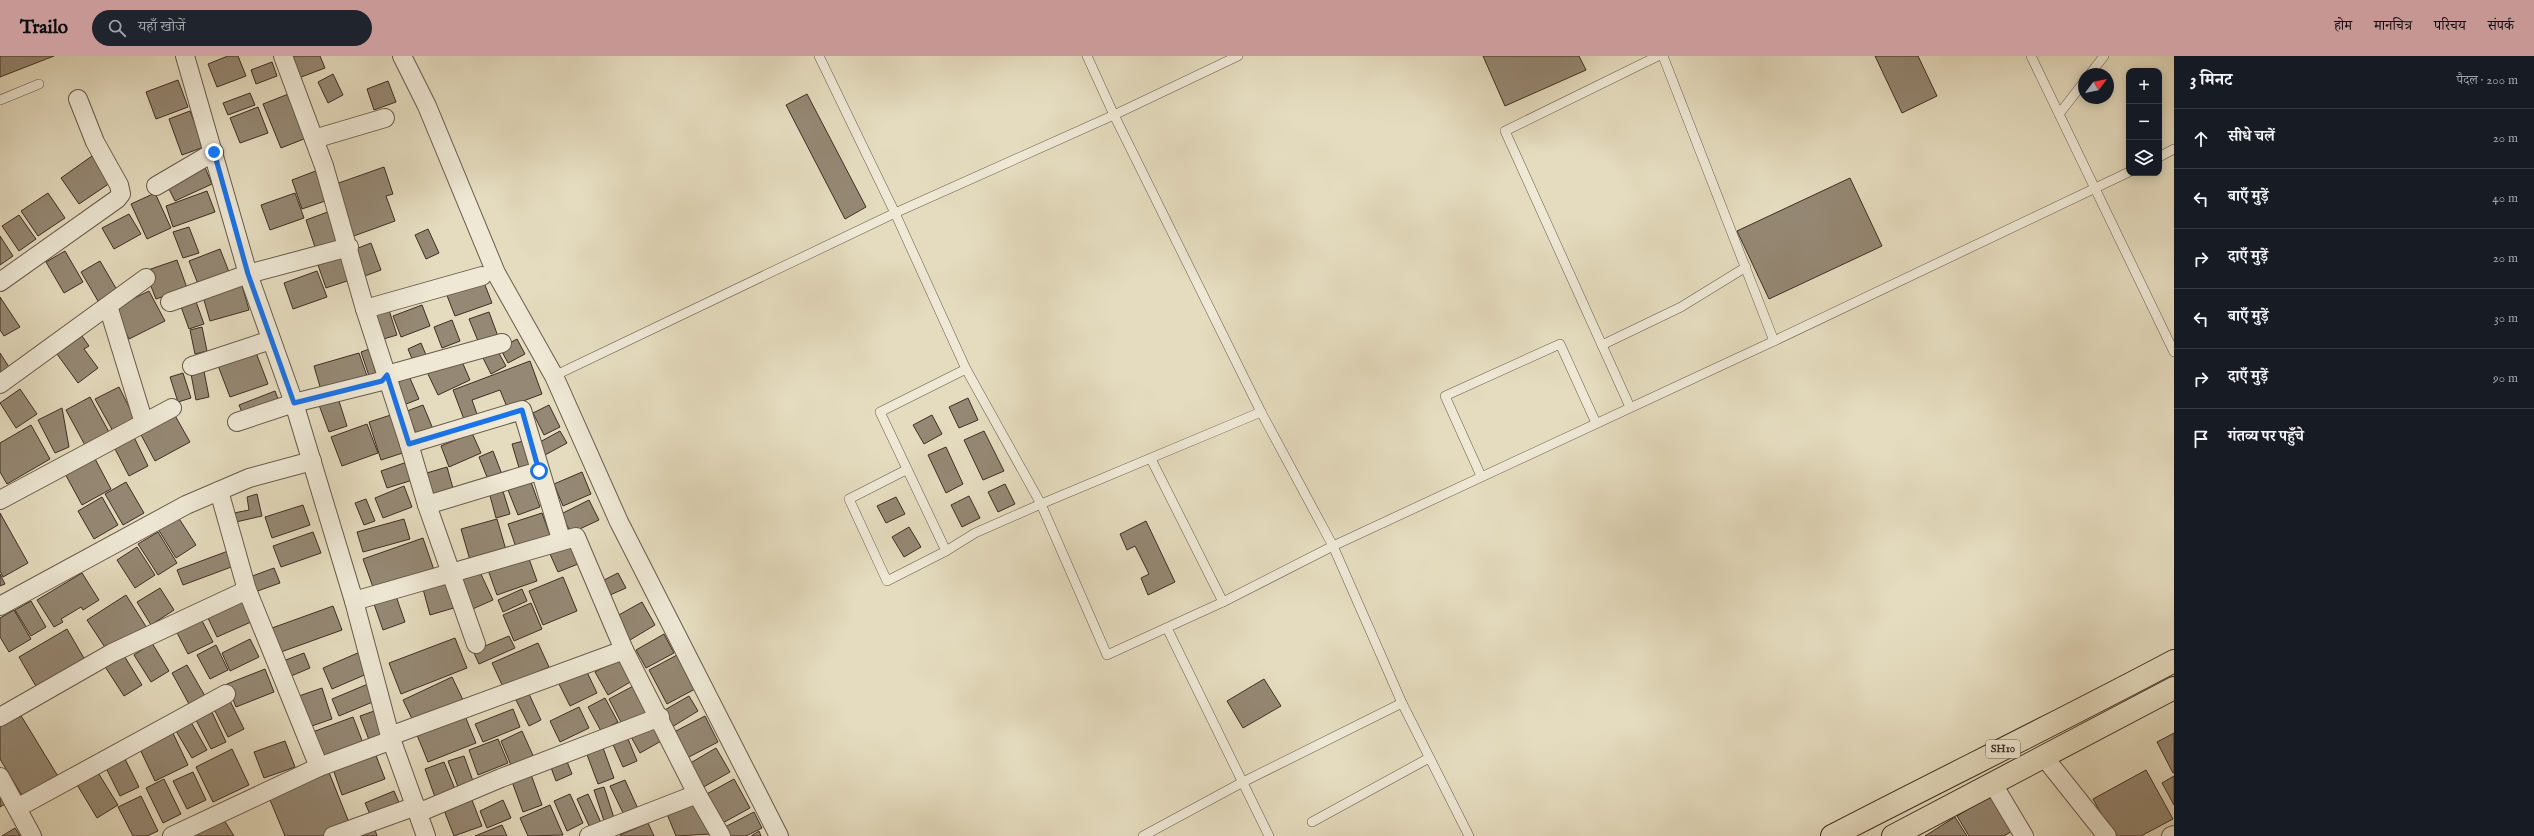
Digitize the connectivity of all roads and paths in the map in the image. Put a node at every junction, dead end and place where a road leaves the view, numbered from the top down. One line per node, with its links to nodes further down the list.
1 (184, 56): 21 (street)
2 (283, 56): 19 (street)
3 (402, 56): 44 (street)
4 (818, 56): 26 (lane)
5 (1088, 56): 17 (lane)
6 (1238, 56): 17 (lane)
7 (1658, 56): 39 (lane)
8 (1663, 56): 28 (lane)
9 (2031, 56): 16 (lane)
10 (2104, 56): 11 (lane)
11 (2095, 68)
12 (39, 84): 15 (lane)
13 (2078, 90): 16 (lane)
14 (78, 99): 32 (street)
15 (0, 100)
16 (2059, 114): 25 (lane)
17 (1114, 115): 26 (lane); 49 (lane)
18 (385, 118): 19 (street)
19 (314, 139): 27 (street)
20 (2174, 149): 22 (lane)
21 (214, 152): 24 (street); 29 (street)
22 (2162, 155)
23 (2126, 174): 25 (lane)
24 (156, 186)
25 (2096, 189): 37 (lane); 40 (lane)
26 (895, 213): 42 (lane); 44 (lane)
27 (349, 247): 29 (street); 35 (street)
28 (1746, 267): 37 (lane); 39 (lane)
29 (248, 274): 33 (street); 36 (street)
30 (482, 276): 35 (street)
31 (146, 278): 34 (street)
32 (0, 282)
33 (170, 302)
34 (108, 306): 45 (street); 51 (street)
35 (365, 308): 43 (street)
36 (271, 340): 41 (street); 46 (street)
37 (1774, 341): 47 (lane)
38 (502, 343): 43 (street)
39 (1602, 345): 47 (lane)
40 (2174, 352)
41 (192, 366)
42 (966, 369): 56 (lane); 61 (lane)
43 (387, 375): 46 (street); 53 (street)
44 (554, 376): 98 (street)
45 (0, 384)
46 (294, 403): 50 (street); 55 (street)
47 (1630, 407): 52 (lane)
48 (172, 408): 51 (street)
49 (1261, 412): 54 (lane); 64 (lane)
50 (237, 422)
51 (144, 423): 60 (street)
52 (1596, 423): 58 (lane); 58 (lane)
53 (409, 444): 57 (street); 62 (street)
54 (1151, 460): 61 (lane); 69 (lane)
55 (312, 461): 59 (street); 68 (street)
56 (906, 470): 65 (lane); 65 (lane)
57 (539, 471): 62 (street); 63 (street)
58 (1480, 476): 64 (lane)
59 (218, 491): 67 (street); 70 (street)
60 (0, 500)
61 (1041, 504): 65 (lane); 71 (lane)
62 (427, 505): 66 (street)
63 (561, 539): 66 (street); 73 (street)
64 (1333, 546): 69 (lane); 77 (lane)
65 (946, 551)
66 (451, 574): 68 (street); 72 (street)
67 (247, 590): 78 (street); 83 (street)
68 (354, 601): 80 (street)
69 (1223, 602): 71 (lane)
70 (0, 606)
71 (1168, 628): 85 (lane)
72 (476, 644)
73 (624, 650): 79 (street); 80 (street)
74 (2174, 661): 102 (main road, SH10)
75 (2174, 688): 81 (main road, SH10)
76 (226, 694): 88 (street)
77 (1402, 703): 82 (lane); 85 (lane)
78 (0, 717)
79 (660, 717): 87 (street); 89 (street)
80 (391, 738): 83 (street); 89 (street)
81 (2044, 757): 86 (main road, SH10); 105 (street)
82 (1429, 758): 90 (lane); 101 (lane)
83 (319, 767): 93 (street)
84 (0, 777): 88 (street)
85 (1243, 782): 99 (lane); 100 (lane)
86 (1993, 784): 103 (main road, SH10); 104 (street)
87 (697, 794): 96 (street); 97 (street)
88 (17, 808): 92 (street)
89 (417, 809): 94 (street); 95 (street)
90 (1312, 822)
91 (2174, 834): 106 (street)
92 (32, 836)
93 (172, 836)
94 (333, 836)
95 (426, 836)
96 (589, 836)
97 (722, 836)
98 (779, 836)
99 (1143, 836)
100 (1269, 836)
101 (1469, 836)
102 (1832, 836)
103 (1893, 836)
104 (2024, 836)
105 (2107, 836)
106 (2171, 836)

